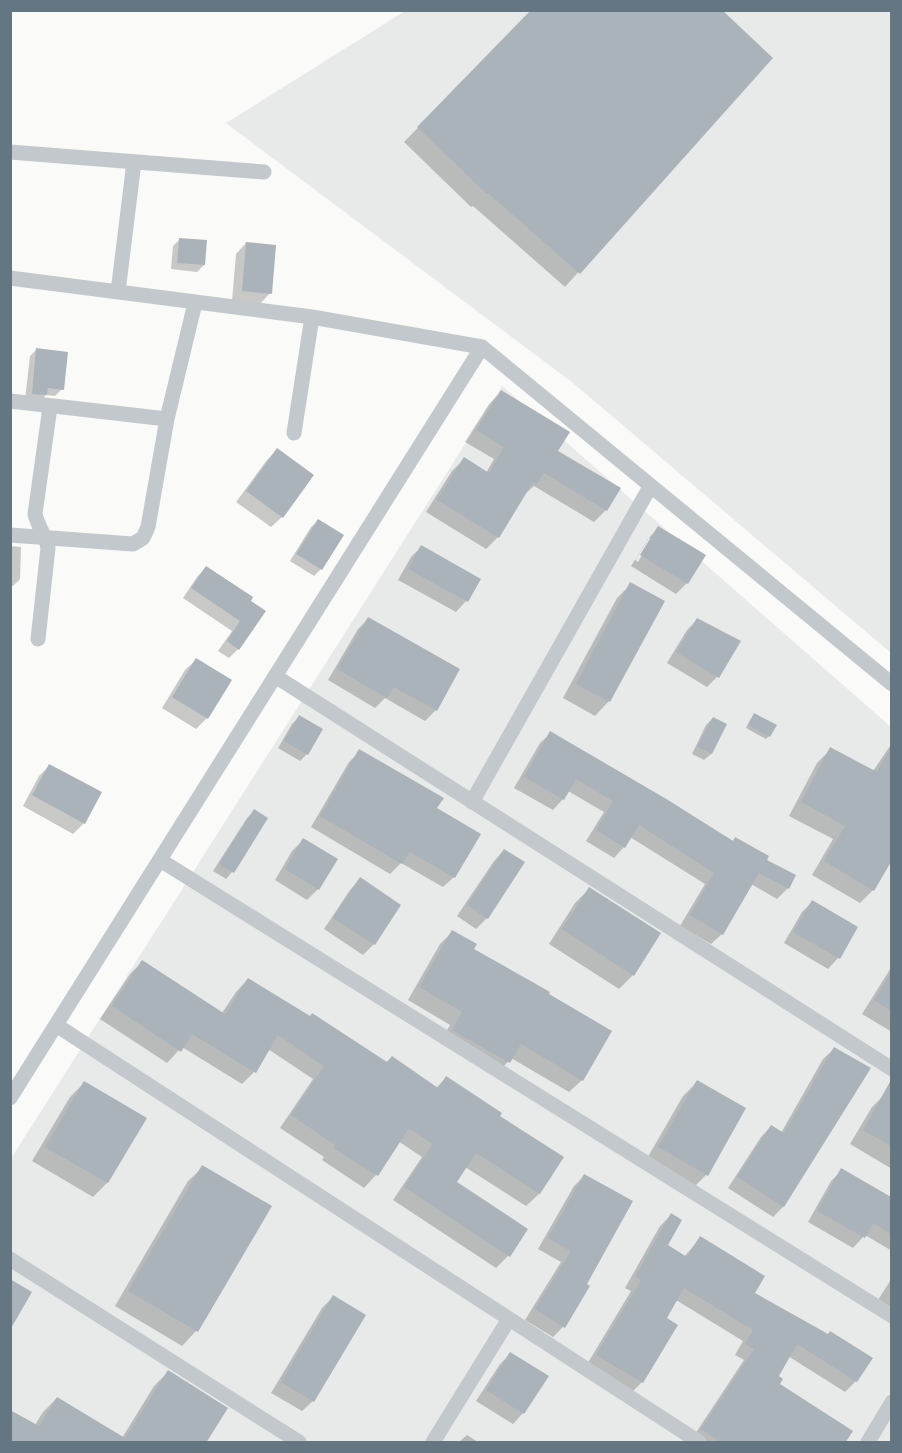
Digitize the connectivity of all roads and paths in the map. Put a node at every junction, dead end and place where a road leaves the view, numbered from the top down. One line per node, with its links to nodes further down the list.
1 (10, 152): 2 (street)
2 (134, 162): 3 (street); 5 (street)
3 (264, 172)
4 (10, 278): 5 (street)
5 (118, 292): 6 (street)
6 (195, 303): 7 (street); 11 (street)
7 (312, 317): 8 (street); 12 (street)
8 (482, 347): 13 (street); 17 (street)
9 (10, 401): 10 (street)
10 (50, 407): 11 (street); 15 (street)
11 (167, 419): 15 (street)
12 (294, 433)
13 (650, 487): 18 (street); 19 (street)
14 (10, 535): 15 (street)
15 (47, 538): 16 (street)
16 (38, 639)
17 (275, 676): 19 (street); 20 (street)
18 (891, 684)
19 (472, 802): 22 (street)
20 (160, 860): 21 (street); 25 (street)
21 (56, 1025): 23 (street); 26 (street)
22 (891, 1069)
23 (10, 1098)
24 (10, 1259): 28 (street)
25 (891, 1316)
26 (508, 1319): 29 (street); 30 (street)
27 (891, 1402): 31 (street)
28 (299, 1443)
29 (433, 1443)
30 (699, 1443)
31 (868, 1443)

